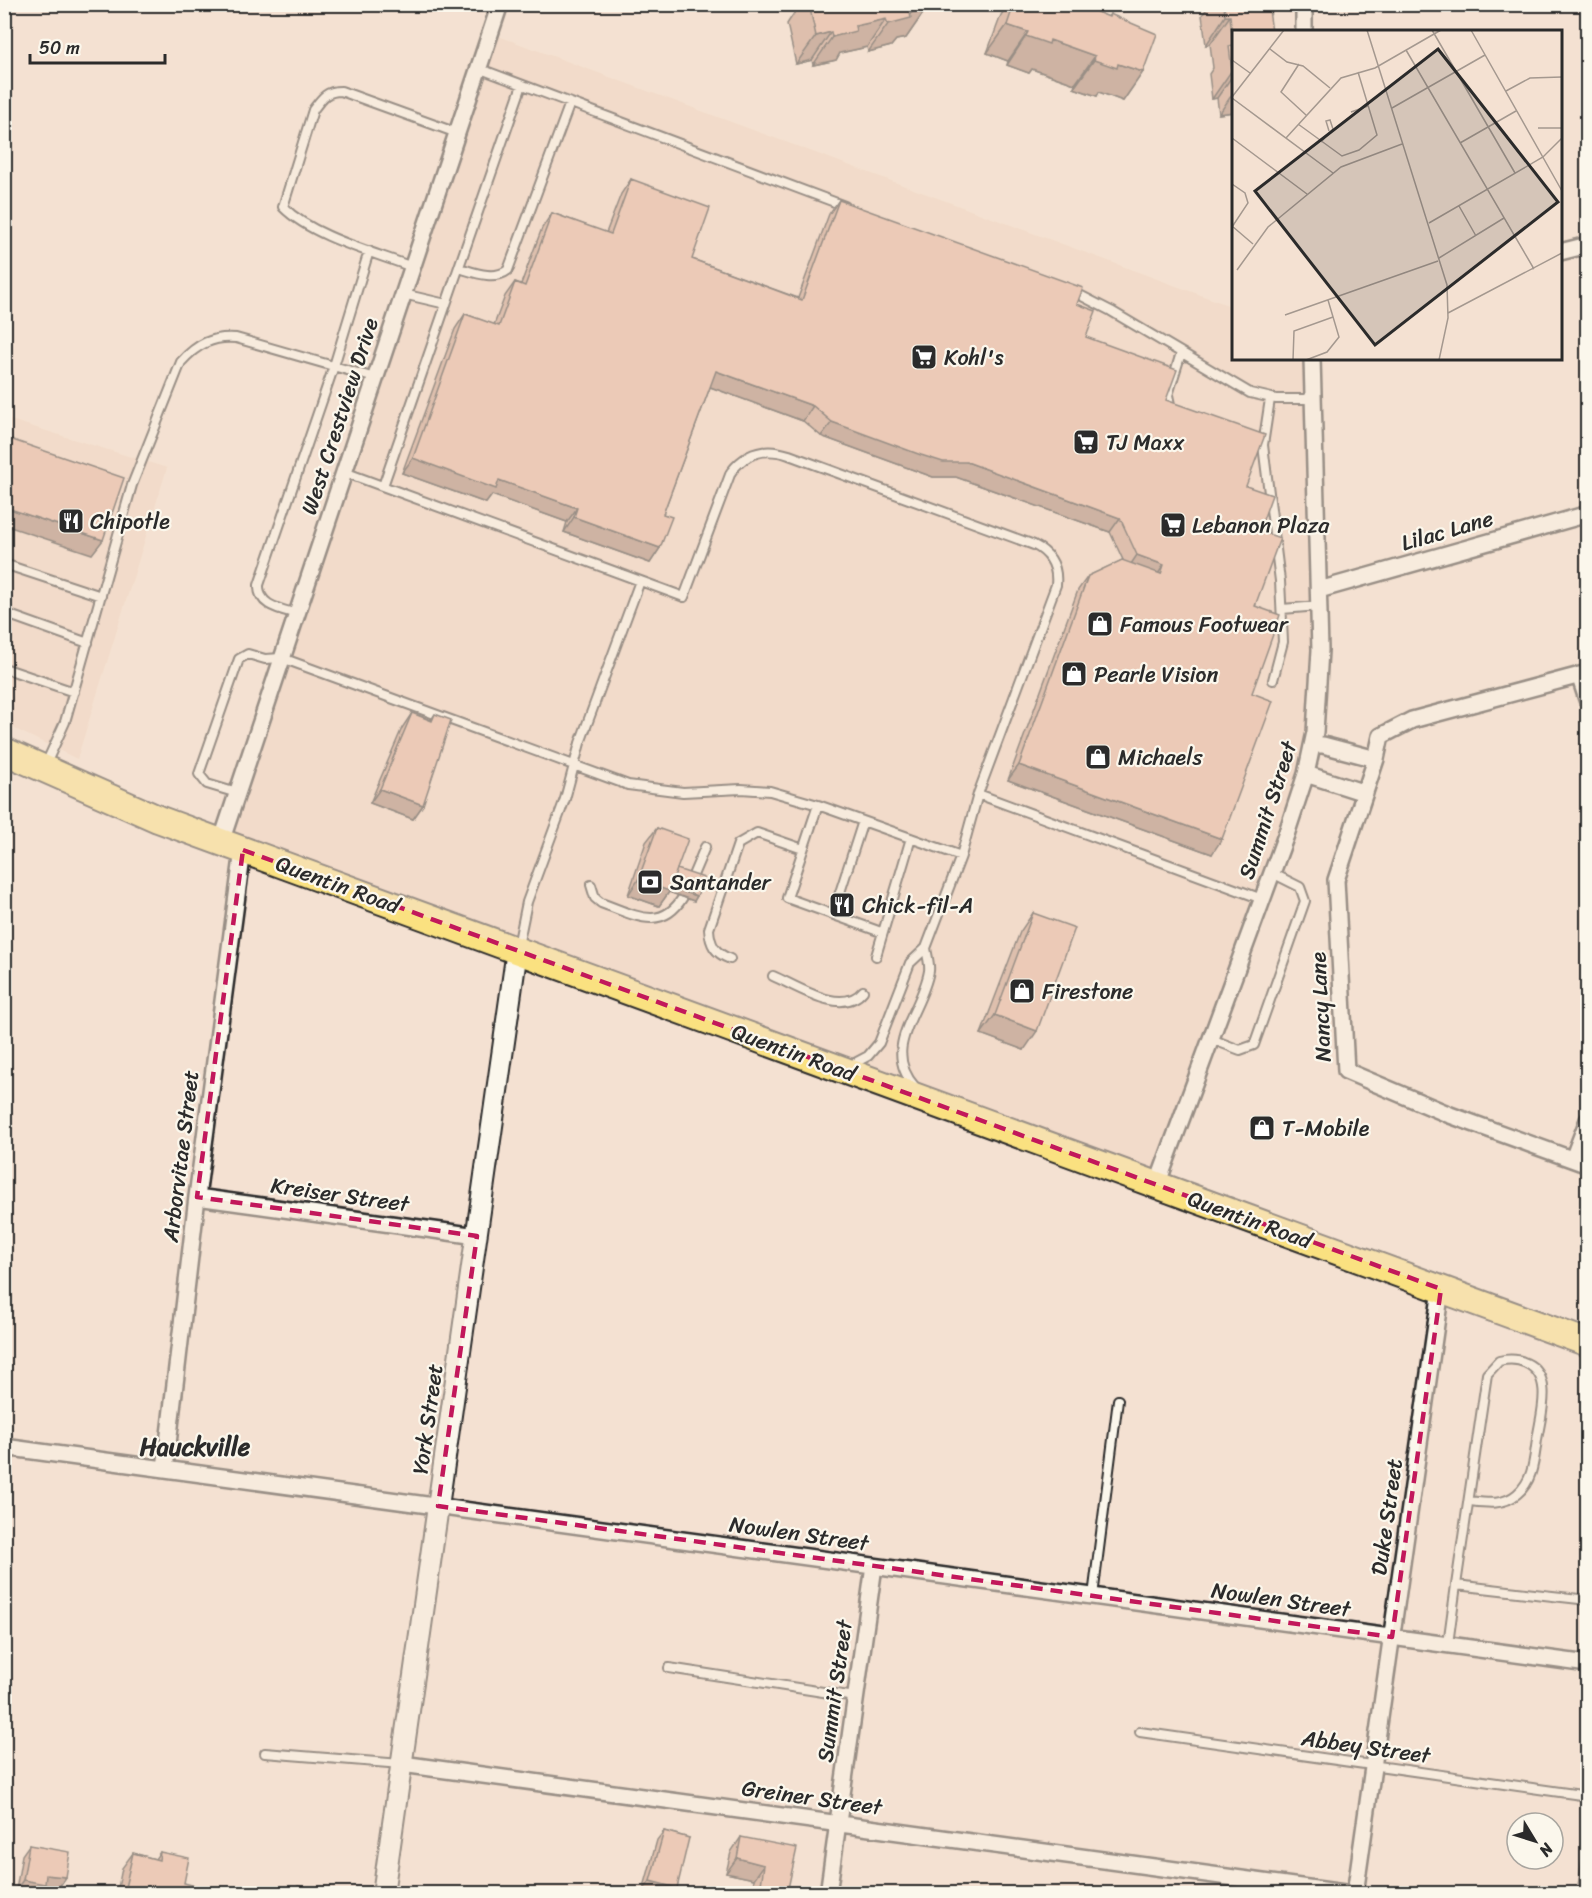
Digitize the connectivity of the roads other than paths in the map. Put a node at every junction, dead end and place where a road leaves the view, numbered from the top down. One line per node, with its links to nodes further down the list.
1 (500, 4): 4 (street, West Crestview Drive)
2 (1304, 4): 3 (street)
3 (1304, 30)
4 (478, 68): 5 (lane); 7 (street, West Crestview Drive)
5 (522, 85): 6 (lane); 13 (lane)
6 (570, 103): 8 (lane); 13 (lane)
7 (457, 133): 10 (lane); 12 (street, West Crestview Drive)
8 (860, 211)
9 (1587, 244): 11 (street)
10 (369, 251): 12 (lane); 19 (lane)
11 (1562, 251)
12 (412, 267): 15 (street, West Crestview Drive)
13 (459, 268): 16 (lane)
14 (1060, 286): 17 (lane)
15 (403, 294): 16 (lane); 20 (street, West Crestview Drive)
16 (446, 304): 29 (lane)
17 (1181, 353): 21 (lane); 23 (lane)
18 (1312, 360): 22 (street, Summit Street)
19 (334, 366): 20 (lane); 28 (lane); 37 (lane)
20 (375, 378): 26 (street, West Crestview Drive)
21 (1270, 399): 22 (lane); 25 (lane)
22 (1314, 399): 34 (street, Summit Street)
23 (1177, 416)
24 (1253, 442): 25 (lane)
25 (1263, 445): 35 (lane)
26 (344, 472): 29 (lane); 37 (street, West Crestview Drive)
27 (122, 482): 28 (lane)
28 (132, 485): 33 (lane)
29 (383, 486): 32 (lane)
30 (1587, 514): 34 (street, Lilac Lane)
31 (4, 564): 33 (lane)
32 (640, 581): 48 (lane); 53 (lane)
33 (101, 596): 38 (lane)
34 (1319, 598): 35 (lane); 45 (street, Summit Street)
35 (1282, 609): 42 (lane)
36 (4, 613): 38 (lane)
37 (297, 614): 39 (street, West Crestview Drive)
38 (88, 643): 43 (lane)
39 (282, 658): 48 (lane); 51 (street, West Crestview Drive); 51 (lane)
40 (4, 668): 43 (lane)
41 (1583, 674): 44 (street); 47 (street)
42 (1273, 680)
43 (74, 692): 49 (lane)
44 (1587, 702)
45 (1312, 746): 47 (street); 50 (street, Summit Street)
46 (4, 751): 49 (highway, Quentin Road)
47 (1376, 759): 52 (street)
48 (573, 767): 54 (lane); 69 (lane)
49 (44, 770): 57 (highway, Quentin Road)
50 (1306, 774): 52 (street); 61 (street, Summit Street)
51 (237, 793): 57 (street, West Crestview Drive)
52 (1365, 793): 78 (street, Nancy Lane)
53 (978, 794): 60 (lane); 65 (lane)
54 (818, 805): 55 (lane); 59 (lane)
55 (863, 821): 56 (lane); 66 (lane)
56 (910, 838): 60 (lane); 67 (lane)
57 (232, 846): 69 (highway, Quentin Road); 80 (street, Arborvitae Street)
58 (705, 848): 62 (lane)
59 (803, 849): 66 (lane); 71 (lane)
60 (961, 856): 68 (lane)
61 (1272, 873): 65 (street, Summit Street); 74 (lane)
62 (691, 880)
63 (591, 885): 64 (lane)
64 (683, 897)
65 (1262, 899): 74 (street, Summit Street)
66 (832, 914): 67 (lane)
67 (881, 932): 70 (lane)
68 (927, 948): 75 (lane); 76 (lane)
69 (517, 950): 75 (highway, Quentin Road); 81 (street, York Street)
70 (876, 956)
71 (730, 959)
72 (773, 976): 73 (lane)
73 (863, 991)
74 (1210, 1039): 79 (street, Summit Street)
75 (838, 1068): 76 (highway, Quentin Road)
76 (931, 1102): 79 (highway, Quentin Road)
77 (1587, 1120): 78 (street)
78 (1580, 1162)
79 (1157, 1185): 82 (highway, Quentin Road)
80 (197, 1197): 81 (street, Kreiser Street); 86 (street, Arborvitae Street)
81 (477, 1236): 88 (street, York Street)
82 (1441, 1289): 83 (highway, Quentin Road); 93 (street, Duke Street)
83 (1587, 1343)
84 (1118, 1400): 91 (lane)
85 (4, 1447): 86 (street, Nowlen Street)
86 (165, 1469): 88 (street, Nowlen Street)
87 (1469, 1501): 87 (lane); 90 (lane)
88 (438, 1506): 89 (street, Nowlen Street); 100 (street, York Street)
89 (874, 1566): 91 (street, Nowlen Street); 97 (street, Summit Street)
90 (1456, 1585): 92 (lane); 94 (lane)
91 (1093, 1596): 93 (street, Nowlen Street)
92 (1587, 1600)
93 (1392, 1637): 94 (street, Nowlen Street); 101 (street, Duke Street)
94 (1448, 1644): 95 (street, Nowlen Street)
95 (1587, 1664)
96 (669, 1668): 97 (lane)
97 (855, 1697): 103 (street, Summit Street)
98 (1140, 1732): 101 (lane, Abbey Street)
99 (265, 1753): 100 (lane, Greiner Street)
100 (402, 1764): 103 (street, Greiner Street); 105 (street, York Street)
101 (1373, 1765): 102 (lane, Abbey Street); 107 (street, Duke Street)
102 (1587, 1796)
103 (838, 1823): 106 (street, Summit Street); 107 (street, Greiner Street)
104 (1587, 1855): 108 (lane)
105 (383, 1893)
106 (828, 1893)
107 (1353, 1893)
108 (1582, 1893)

